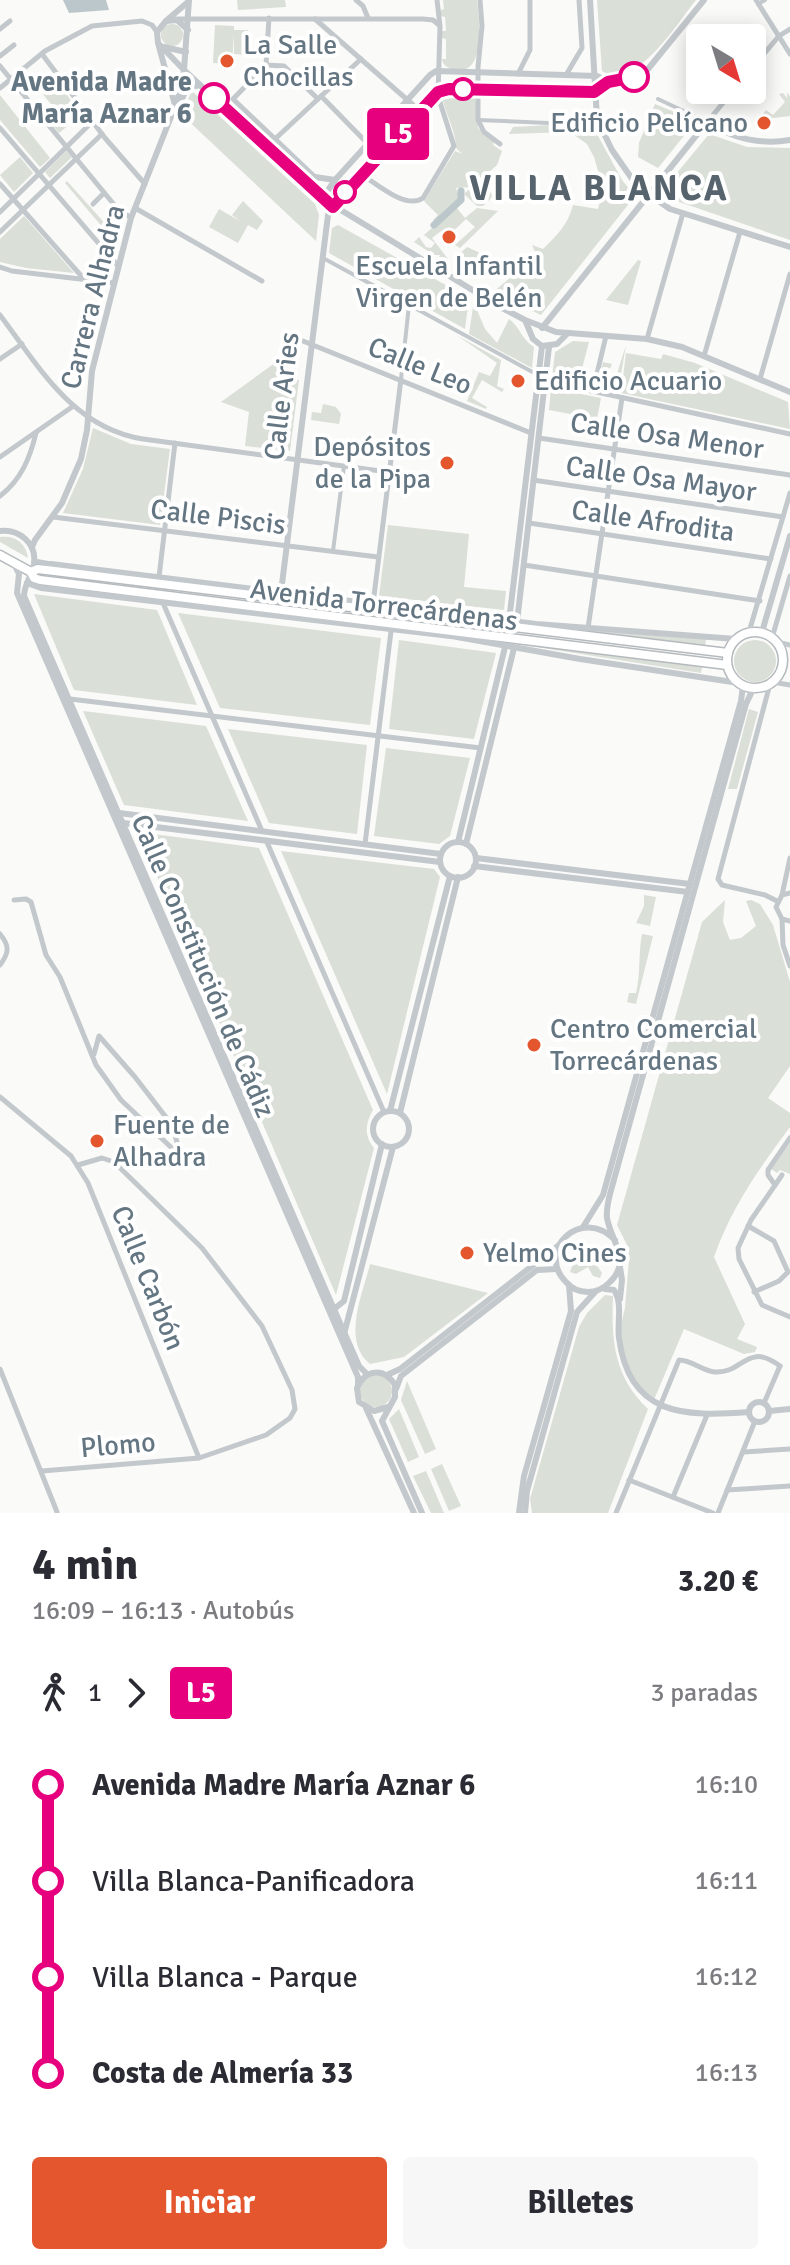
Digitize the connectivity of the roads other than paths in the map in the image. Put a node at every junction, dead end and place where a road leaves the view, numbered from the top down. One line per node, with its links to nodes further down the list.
1 (356, 0): 15 (street)
2 (437, 0): 11 (street)
3 (480, 0): 37 (street)
4 (530, 0): 38 (street)
5 (579, 0): 39 (street)
6 (590, 0): 41 (street)
7 (704, 0): 42 (street)
8 (765, 0): 10 (street)
9 (189, 1): 12 (street, Carrera Alhadra); 17 (street, Carrera Alhadra)
10 (757, 2): 24 (street)
11 (438, 9): 16 (street); 19 (street)
12 (189, 17): 13 (street); 17 (street); 22 (street, Carrera Alhadra)
13 (269, 18): 14 (street); 33 (street)
14 (314, 18): 15 (street); 32 (street)
15 (368, 18): 16 (street)
16 (428, 19): 19 (street)
17 (168, 20): 22 (street); 23 (street, Carrera Alhadra)
18 (10, 21): 20 (street)
19 (440, 26): 36 (street)
20 (0, 29)
21 (790, 29): 24 (street)
22 (188, 30): 28 (street, Carrera Alhadra)
23 (157, 32): 25 (street); 29 (street)
24 (779, 36): 27 (street); 30 (street)
25 (160, 44): 28 (street); 35 (street); 52 (street)
26 (14, 45): 31 (street)
27 (766, 51)
28 (186, 52): 35 (street, Carrera Alhadra)
29 (42, 54): 40 (street); 56 (street)
30 (790, 54)
31 (0, 56)
32 (361, 59): 48 (street); 49 (street)
33 (266, 65): 48 (street); 61 (street)
34 (0, 66): 40 (street)
35 (184, 70): 43 (street); 52 (street, Carrera Alhadra)
36 (439, 71): 37 (street); 46 (street); 49 (street)
37 (478, 73): 38 (street); 45 (street)
38 (518, 74): 39 (street)
39 (566, 75): 41 (street)
40 (11, 79): 44 (street); 65 (street)
41 (595, 79): 42 (street); 47 (street)
42 (608, 82): 47 (street)
43 (200, 85): 52 (street); 74 (street)
44 (0, 88)
45 (479, 89): 46 (street); 47 (street); 55 (street)
46 (438, 92): 53 (street, Calle Aries); 69 (street)
47 (594, 92): 54 (street)
48 (320, 98): 61 (street); 63 (street)
49 (407, 99): 53 (street); 63 (street)
50 (658, 99): 57 (street)
51 (722, 104): 57 (street)
52 (175, 105): 73 (street, Carrera Alhadra)
53 (419, 110): 60 (street, Calle Aries)
54 (597, 119): 55 (street); 78 (street)
55 (478, 120): 64 (street)
56 (92, 122): 59 (street); 65 (street)
57 (707, 122): 62 (street); 78 (street)
58 (0, 128): 68 (street)
59 (102, 134): 67 (street); 73 (street)
60 (395, 137): 66 (street); 69 (street, Calle Aries)
61 (275, 139): 70 (street)
62 (790, 140)
63 (368, 144): 71 (street)
64 (500, 144)
65 (66, 146): 67 (street); 68 (street)
66 (412, 152)
67 (76, 158): 75 (street); 77 (street)
68 (38, 174): 75 (street); 80 (street)
69 (361, 174): 79 (street, Calle Aries)
70 (315, 177): 71 (street); 74 (street)
71 (335, 180): 76 (street)
72 (0, 184): 80 (street)
73 (145, 184): 85 (street, Carrera Alhadra)
74 (306, 184): 81 (street)
75 (47, 186): 86 (street); 95 (street)
76 (329, 189): 79 (street); 81 (street)
77 (104, 193): 82 (street); 83 (street)
78 (647, 195): 88 (street); 104 (street)
79 (339, 198): 84 (street, Calle Aries)
80 (13, 199): 86 (street); 87 (street)
81 (322, 199): 84 (street)
82 (93, 204)
83 (116, 207): 89 (street); 90 (street)
84 (333, 207): 94 (street, Calle Aries); 103 (street)
85 (135, 208): 90 (street, Carrera Alhadra); 99 (street)
86 (23, 210): 91 (street); 98 (street)
87 (0, 212)
88 (683, 213): 92 (street); 108 (street)
89 (110, 215)
90 (131, 218): 95 (street, Carrera Alhadra)
91 (0, 232)
92 (740, 232): 93 (street); 112 (street)
93 (790, 247)
94 (321, 257): 101 (street); 109 (street, Calle Aries)
95 (118, 266): 100 (street, Carrera Alhadra)
96 (0, 267): 98 (street)
97 (790, 274): 116 (street)
98 (84, 279): 100 (street)
99 (262, 281)
100 (114, 283): 122 (street, Carrera Alhadra)
101 (409, 305): 114 (street); 115 (street)
102 (0, 315): 110 (street)
103 (525, 320): 104 (street); 111 (street)
104 (542, 328): 105 (street)
105 (568, 333): 106 (street); 111 (street)
106 (606, 336): 108 (street); 118 (street)
107 (293, 337): 109 (street, Calle Leo)
108 (647, 339): 112 (street)
109 (311, 342): 115 (street, Calle Leo); 130 (street, Calle Aries)
110 (22, 344): 113 (street); 121 (street)
111 (546, 346): 114 (street); 117 (street)
112 (704, 356): 116 (street)
113 (0, 359)
114 (538, 375): 124 (street)
115 (401, 379): 124 (street, Calle Leo); 132 (street)
116 (760, 379): 119 (street)
117 (546, 381): 120 (street); 126 (street)
118 (594, 386)
119 (790, 392)
120 (622, 398): 125 (street); 128 (street)
121 (72, 407): 122 (street); 123 (street)
122 (88, 418): 127 (street); 138 (street, Carrera Alhadra)
123 (36, 432): 129 (street); 137 (street)
124 (531, 433): 164 (street)
125 (790, 434)
126 (539, 438): 128 (street, Calle Osa Menor); 134 (street)
127 (175, 443): 130 (street); 141 (street)
128 (614, 449): 133 (street, Calle Osa Menor); 135 (street)
129 (0, 457)
130 (297, 459): 131 (street); 147 (street, Calle Aries)
131 (344, 466): 132 (street); 149 (street)
132 (388, 472): 151 (street)
133 (790, 475)
134 (533, 480): 135 (street, Calle Osa Mayor); 140 (street)
135 (608, 492): 139 (street, Calle Osa Mayor); 143 (street)
136 (790, 493): 139 (street)
137 (0, 496)
138 (53, 517): 141 (street, Calle Piscis); 146 (street, Carrera Alhadra)
139 (783, 517): 152 (street)
140 (529, 523): 143 (street, Calle Afrodita); 155 (street)
141 (164, 530): 147 (street, Calle Piscis); 159 (street)
142 (0, 531): 145 (street)
143 (602, 534): 152 (street, Calle Afrodita); 157 (street)
144 (790, 536): 169 (street)
145 (25, 538): 146 (street); 148 (street)
146 (35, 540): 148 (street, Carrera Alhadra)
147 (286, 545): 149 (street, Calle Piscis); 160 (street, Calle Aries)
148 (32, 549): 156 (street, Calle Constitución de Cádiz)
149 (333, 551): 151 (street, Calle Piscis)
150 (0, 555): 153 (main road)
151 (378, 557): 163 (street)
152 (771, 559): 161 (street)
153 (14, 564): 156 (main road); 228 (street, Calle Constitución de Cádiz)
154 (51, 564): 156 (street, Avenida Torrecárdenas); 159 (street, Avenida Torrecárdenas)
155 (524, 565): 157 (street); 164 (street)
156 (33, 572): 162 (street, Avenida Torrecárdenas); 166 (main road, Avenida Torrecárdenas); 175 (main road, Avenida Torrecárdenas); 182 (street, Calle Constitución de Cádiz)
157 (596, 576): 161 (street); 167 (street)
158 (790, 576): 171 (street)
159 (159, 577): 160 (street, Avenida Torrecárdenas)
160 (281, 592): 163 (street, Avenida Torrecárdenas)
161 (760, 601): 168 (street)
162 (163, 603): 166 (street, Avenida Torrecárdenas); 183 (street)
163 (373, 604): 165 (street, Avenida Torrecárdenas)
164 (515, 608): 165 (street)
165 (513, 621): 167 (street, Avenida Torrecárdenas)
166 (394, 628): 173 (street, Avenida Torrecárdenas); 177 (main road, Avenida Torrecárdenas); 184 (street)
167 (588, 628): 170 (street, Avenida Torrecárdenas)
168 (749, 632): 169 (main road); 170 (main road)
169 (762, 632): 171 (main road)
170 (736, 639): 175 (main road)
171 (774, 640): 172 (street); 176 (main road)
172 (790, 645)
173 (505, 647): 174 (street, Avenida Torrecárdenas); 185 (street)
174 (514, 648): 179 (street, Avenida Torrecárdenas); 192 (street)
175 (728, 653): 177 (main road)
176 (786, 663): 178 (main road)
177 (727, 665): 179 (main road)
178 (771, 683): 180 (street); 181 (main road); 202 (street)
179 (741, 685): 181 (main road); 197 (street)
180 (790, 685)
181 (753, 689): 220 (street)
182 (70, 699): 183 (street); 186 (street, Calle Constitución de Cádiz)
183 (213, 717): 184 (street); 188 (street)
184 (378, 737): 185 (street); 191 (street)
185 (481, 748): 190 (street)
186 (119, 813): 187 (street, Calle Constitución de Cádiz); 188 (street)
187 (123, 823): 189 (street); 228 (street, Calle Constitución de Cádiz)
188 (262, 831): 191 (street)
189 (266, 839): 193 (street); 210 (street)
190 (458, 842): 192 (street); 193 (street)
191 (365, 844): 193 (street)
192 (466, 844): 195 (street)
193 (440, 858): 196 (street)
194 (790, 858): 200 (street)
195 (475, 862): 196 (street); 197 (street); 198 (street)
196 (454, 877): 210 (street); 211 (street)
197 (690, 884): 198 (street)
198 (688, 892): 219 (street)
199 (790, 893): 200 (street)
200 (782, 895): 202 (street)
201 (14, 900): 208 (street)
202 (777, 901): 203 (street)
203 (782, 919): 204 (street); 207 (street)
204 (790, 921)
205 (0, 934): 206 (street)
206 (0, 965)
207 (790, 966)
208 (96, 1065): 208 (street)
209 (0, 1097): 215 (street, Calle Carbón)
210 (387, 1111): 211 (street); 213 (street)
211 (400, 1113): 214 (street)
212 (790, 1138): 217 (street)
213 (382, 1144): 214 (street); 228 (street)
214 (393, 1147): 230 (street)
215 (78, 1165): 247 (street, Calle Carbón); 247 (street, Plomo)
216 (782, 1175): 217 (street)
217 (775, 1185): 218 (street)
218 (748, 1226): 226 (street); 226 (street)
219 (583, 1227): 220 (street); 221 (street)
220 (615, 1240): 222 (street)
221 (559, 1245): 223 (street); 233 (street)
222 (620, 1267): 225 (street); 227 (street)
223 (557, 1269): 224 (street); 235 (street)
224 (569, 1285): 225 (street); 256 (street)
225 (599, 1290): 227 (street); 256 (street)
226 (754, 1292): 229 (street)
227 (620, 1302): 237 (street)
228 (332, 1312): 230 (street, Calle Constitución de Cádiz); 234 (street, Calle Constitución de Cádiz)
229 (790, 1317)
230 (344, 1334): 232 (street, Calle Constitución de Cádiz)
231 (0, 1369): 248 (street)
232 (367, 1374): 233 (street); 234 (street)
233 (387, 1375): 235 (street)
234 (358, 1385): 239 (street)
235 (396, 1389): 238 (street)
236 (764, 1403): 237 (street); 241 (street); 242 (street)
237 (659, 1406): 243 (street); 249 (street)
238 (388, 1407): 239 (street); 255 (street)
239 (366, 1408): 254 (street)
240 (790, 1409): 241 (street)
241 (769, 1411): 244 (street)
242 (749, 1412): 243 (street); 244 (street)
243 (707, 1415): 252 (street)
244 (755, 1421): 246 (street)
245 (790, 1449): 246 (street)
246 (744, 1452): 251 (street)
247 (199, 1458): 248 (street, Plomo)
248 (42, 1471): 253 (street)
249 (629, 1480): 252 (street); 257 (street)
250 (790, 1486): 251 (street)
251 (727, 1490): 258 (street)
252 (673, 1497): 258 (street)
253 (57, 1512)
254 (414, 1513)
255 (422, 1513)
256 (522, 1513)
257 (616, 1513)
258 (715, 1513)

